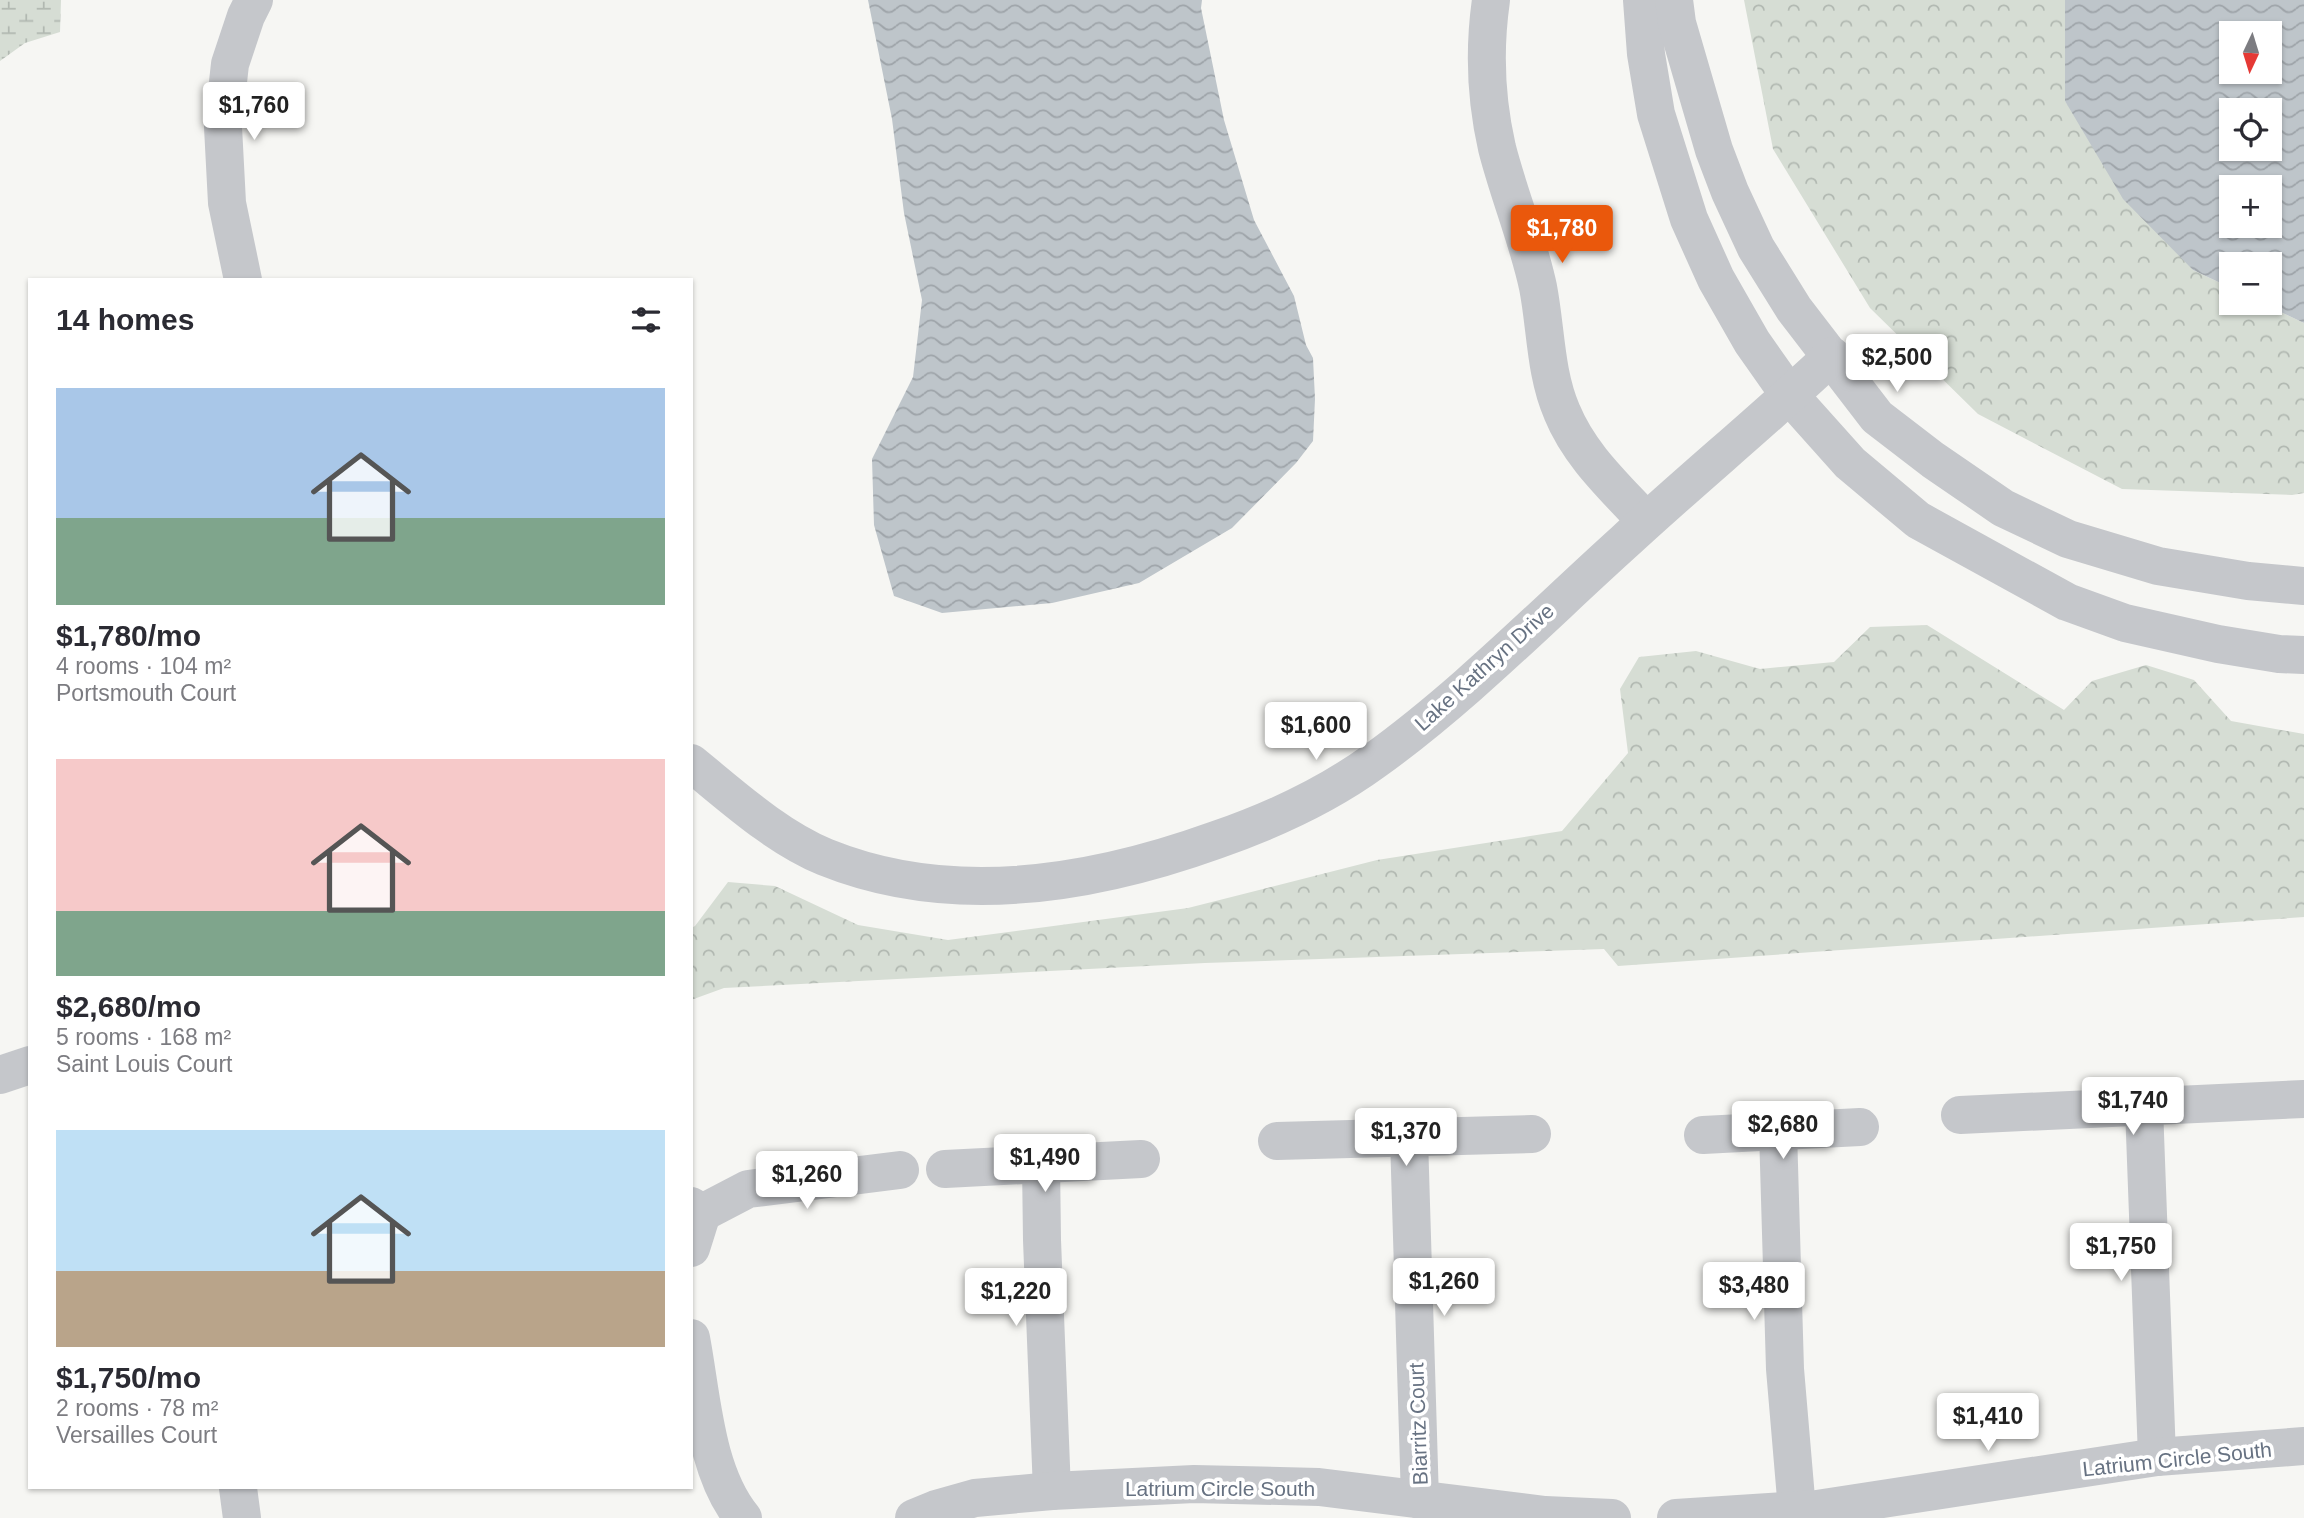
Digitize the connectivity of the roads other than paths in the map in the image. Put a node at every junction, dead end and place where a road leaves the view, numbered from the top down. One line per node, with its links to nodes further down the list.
1 (254, 0): 5 (street)
2 (1491, 0): 8 (street)
3 (1642, 0): 7 (street)
4 (1674, 0): 6 (street)
5 (243, 278)
6 (1832, 356): 7 (street, Lake Kathryn Drive); 9 (street)
7 (1790, 396): 8 (street, Lake Kathryn Drive); 10 (street)
8 (1646, 521): 11 (street, Lake Kathryn Drive)
9 (2304, 586)
10 (2304, 655)
11 (693, 766)
12 (28, 1066): 13 (street)
13 (0, 1075)
14 (2304, 1099): 15 (street)
15 (2144, 1107): 16 (street); 30 (street)
16 (1960, 1115)
17 (1860, 1127): 18 (street)
18 (1778, 1131): 20 (street); 34 (street)
19 (1532, 1135): 21 (street)
20 (1703, 1135)
21 (1409, 1138): 22 (street); 33 (street, Biarritz Court)
22 (1277, 1141)
23 (1141, 1159): 24 (street)
24 (1041, 1164): 25 (street); 32 (street)
25 (946, 1169)
26 (900, 1170): 27 (street)
27 (695, 1222)
28 (693, 1349): 36 (street)
29 (2304, 1446): 30 (street, Latrium Circle South)
30 (2157, 1457): 34 (street, Latrium Circle South)
31 (238, 1489): 35 (street)
32 (1052, 1491): 33 (street, Latrium Circle South); 37 (street, Latrium Circle South)
33 (1420, 1500): 38 (street, Latrium Circle South)
34 (1797, 1510): 39 (street, Latrium Circle South)
35 (242, 1518)
36 (743, 1518)
37 (914, 1518)
38 (1612, 1518)
39 (1675, 1518)

